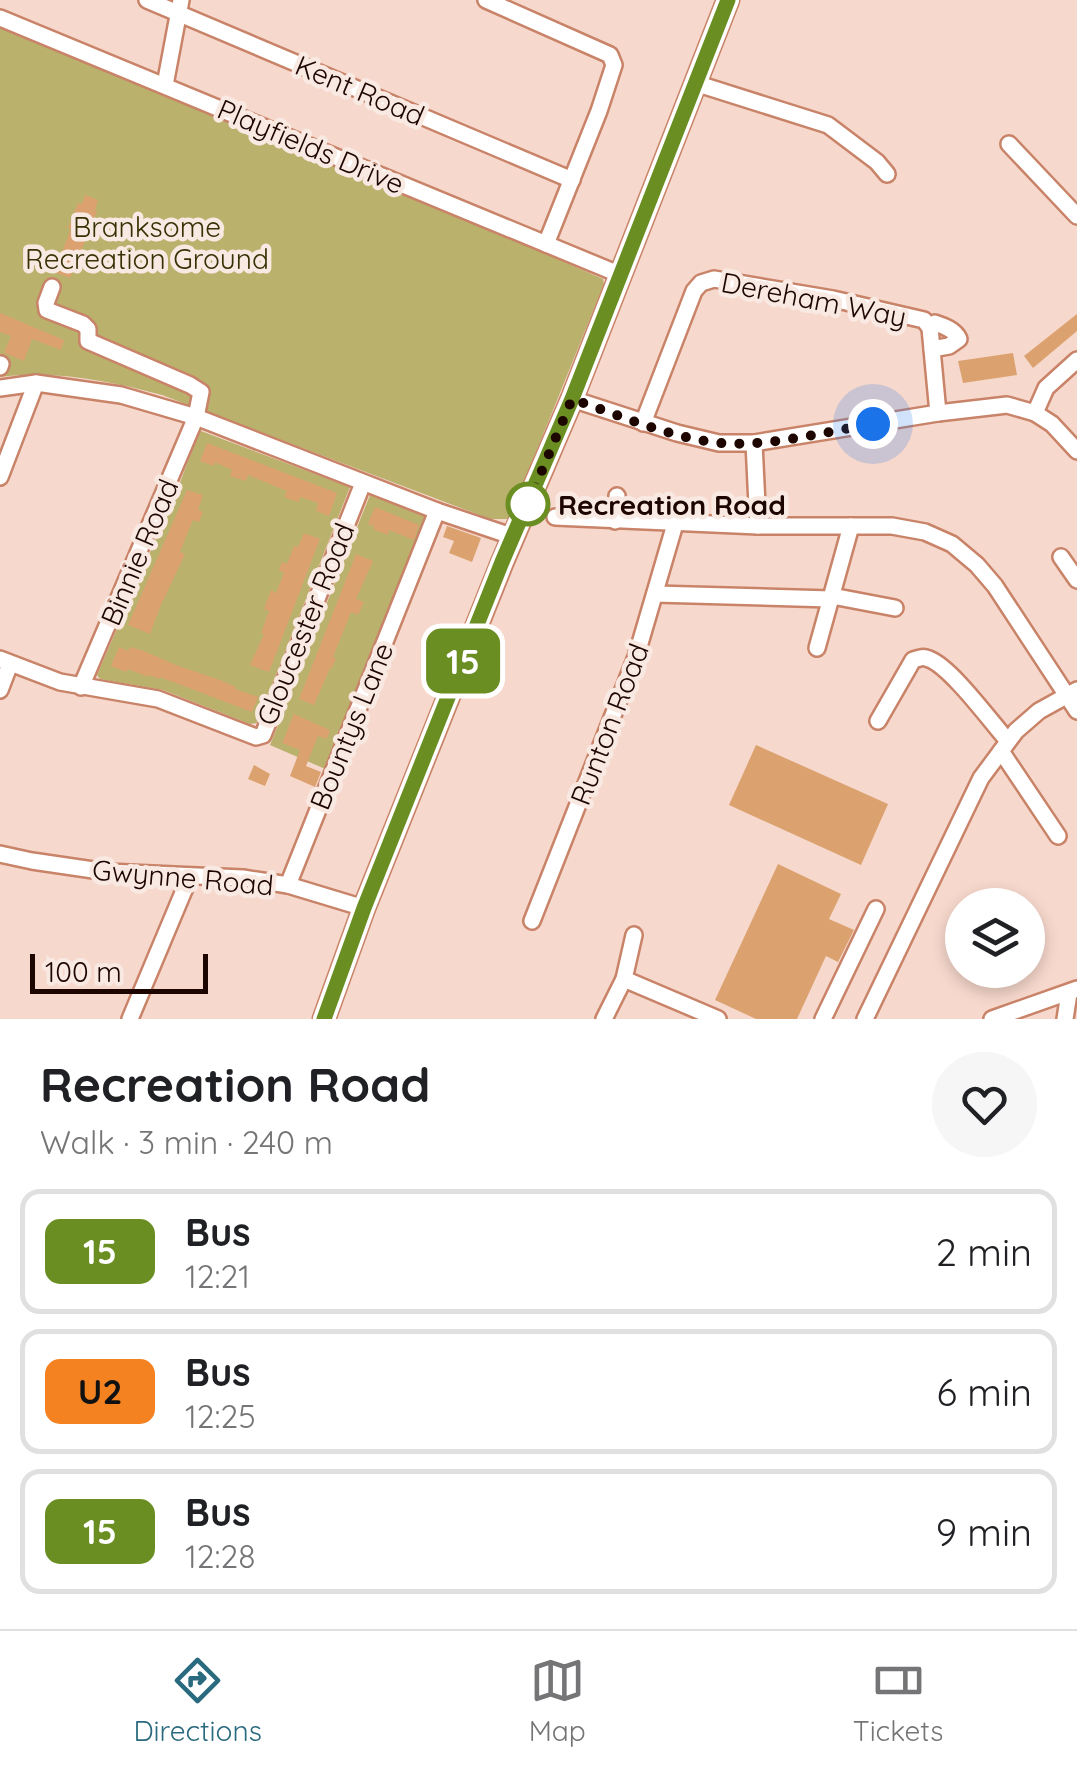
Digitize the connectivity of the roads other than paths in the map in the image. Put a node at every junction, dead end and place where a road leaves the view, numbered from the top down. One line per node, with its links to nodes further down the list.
1 (147, 0): 4 (street, Kent Road)
2 (486, 0): 10 (street)
3 (728, 0): 6 (main road)
4 (179, 7): 7 (street); 10 (street, Kent Road)
5 (0, 18): 7 (street, Playfields Drive)
6 (695, 84): 9 (street); 13 (main road)
7 (165, 86): 12 (street, Playfields Drive)
8 (1008, 144): 11 (street)
9 (887, 174)
10 (572, 180): 12 (street)
11 (1077, 216)
12 (546, 244): 13 (street, Playfields Drive)
13 (620, 275): 20 (main road)
14 (52, 287): 23 (street)
15 (930, 328): 16 (street, Dereham Way); 16 (street); 24 (street, Dereham Way)
16 (932, 349): 21 (street, Dereham Way)
17 (1077, 360): 22 (street)
18 (36, 383): 19 (street); 23 (street); 27 (street)
19 (0, 388)
20 (572, 399): 24 (street); 36 (main road)
21 (938, 413): 22 (street); 25 (street)
22 (1035, 413): 26 (street)
23 (196, 417): 28 (street); 44 (street, Binnie Road)
24 (643, 423): 25 (street)
25 (754, 443): 34 (street)
26 (1077, 450)
27 (0, 477)
28 (363, 483): 30 (street); 44 (street, Gloucester Road)
29 (618, 496): 32 (street)
30 (437, 511): 36 (street); 53 (street, Bountys Lane)
31 (555, 518): 32 (street)
32 (615, 521): 33 (street)
33 (674, 524): 34 (street); 39 (street, Runton Road)
34 (758, 526): 35 (street)
35 (851, 526): 40 (street); 46 (street)
36 (514, 538): 54 (main road)
37 (1061, 557): 38 (street)
38 (1077, 580)
39 (655, 594): 40 (street); 56 (street, Runton Road)
40 (831, 597): 41 (street); 42 (street)
41 (895, 608)
42 (818, 648)
43 (5, 662): 44 (street, Gloucester Road); 45 (street)
44 (81, 687)
45 (0, 690)
46 (1072, 693): 47 (street); 49 (street)
47 (1077, 711)
48 (878, 720): 49 (street)
49 (1004, 746): 50 (street); 66 (street)
50 (1058, 836)
51 (0, 854): 52 (street, Gwynne Road)
52 (190, 876): 53 (street, Gwynne Road); 61 (street)
53 (288, 885): 54 (street, Gwynne Road)
54 (364, 908): 62 (main road)
55 (876, 908): 65 (street)
56 (532, 921)
57 (634, 935): 58 (street)
58 (624, 979): 60 (street); 63 (street)
59 (1073, 991): 67 (street); 68 (street)
60 (695, 1008): 64 (street)
61 (130, 1019)
62 (324, 1019)
63 (604, 1019)
64 (718, 1019)
65 (822, 1019)
66 (865, 1019)
67 (992, 1019)
68 (1065, 1019)

